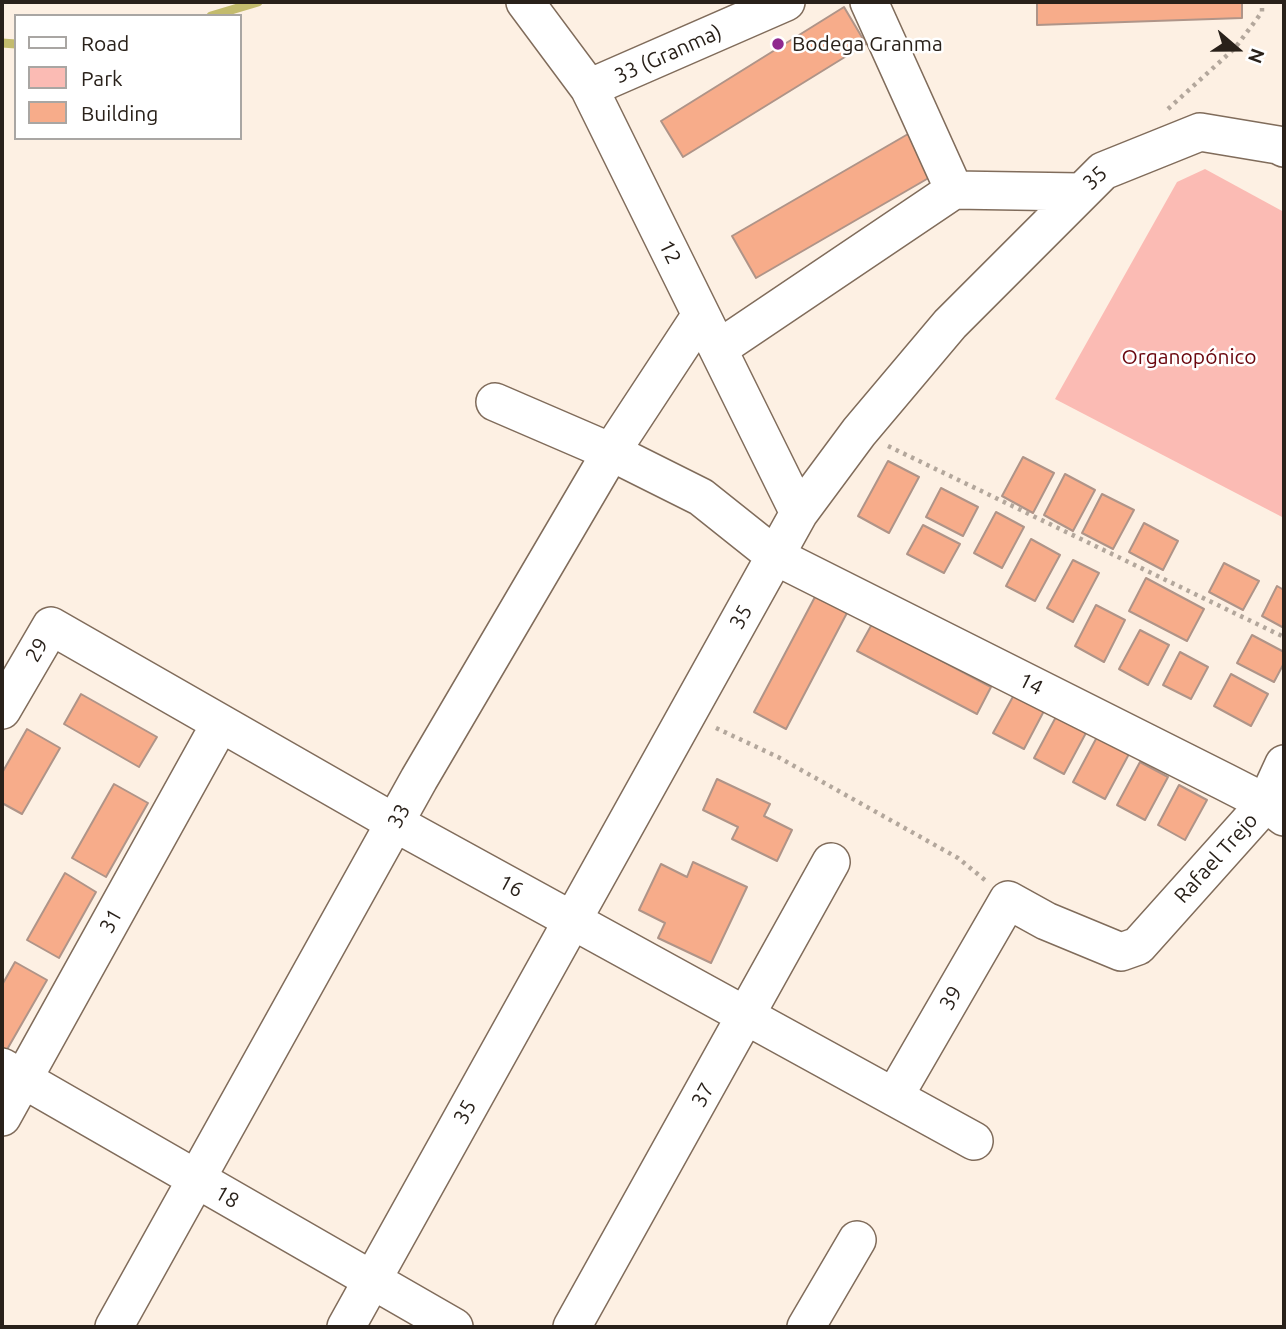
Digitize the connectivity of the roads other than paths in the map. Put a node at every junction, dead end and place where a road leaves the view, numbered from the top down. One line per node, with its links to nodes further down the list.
1 (525, 2): 4 (street, 12)
2 (786, 2): 4 (street, 33 (Granma))
3 (869, 2): 7 (street)
4 (589, 88): 8 (street, 12)
5 (1282, 140): 6 (street)
6 (1091, 181): 7 (street); 12 (street, 35)
7 (954, 190): 9 (street)
8 (701, 315): 9 (street, 12); 11 (street, 33)
9 (718, 349): 12 (street, 12)
10 (495, 402): 11 (street, 14)
11 (611, 452): 13 (street, 14); 19 (street, 33)
12 (799, 513): 13 (street, 35)
13 (775, 556): 18 (street, 14); 22 (street, 35)
14 (51, 626): 15 (street, 29); 16 (street, 16)
15 (2, 710)
16 (220, 724): 19 (street, 16); 24 (street, 31)
17 (1284, 764): 18 (street, Rafael Trejo)
18 (1275, 810): 21 (street, Rafael Trejo)
19 (395, 823): 22 (street, 16); 28 (street, 33)
20 (831, 862): 23 (street, 37)
21 (1008, 900): 25 (street, 39)
22 (573, 919): 23 (street, 16); 30 (street, 35)
23 (747, 1016): 25 (street, 16); 34 (street, 37)
24 (13, 1073): 26 (street, 31); 28 (street, 18)
25 (894, 1097): 27 (street, 16)
26 (2, 1117)
27 (974, 1141)
28 (197, 1180): 30 (street, 18); 31 (street, 33)
29 (857, 1240): 35 (street)
30 (372, 1281): 32 (street, 35); 33 (street, 18)
31 (114, 1327)
32 (346, 1327)
33 (454, 1327)
34 (572, 1327)
35 (806, 1327)

